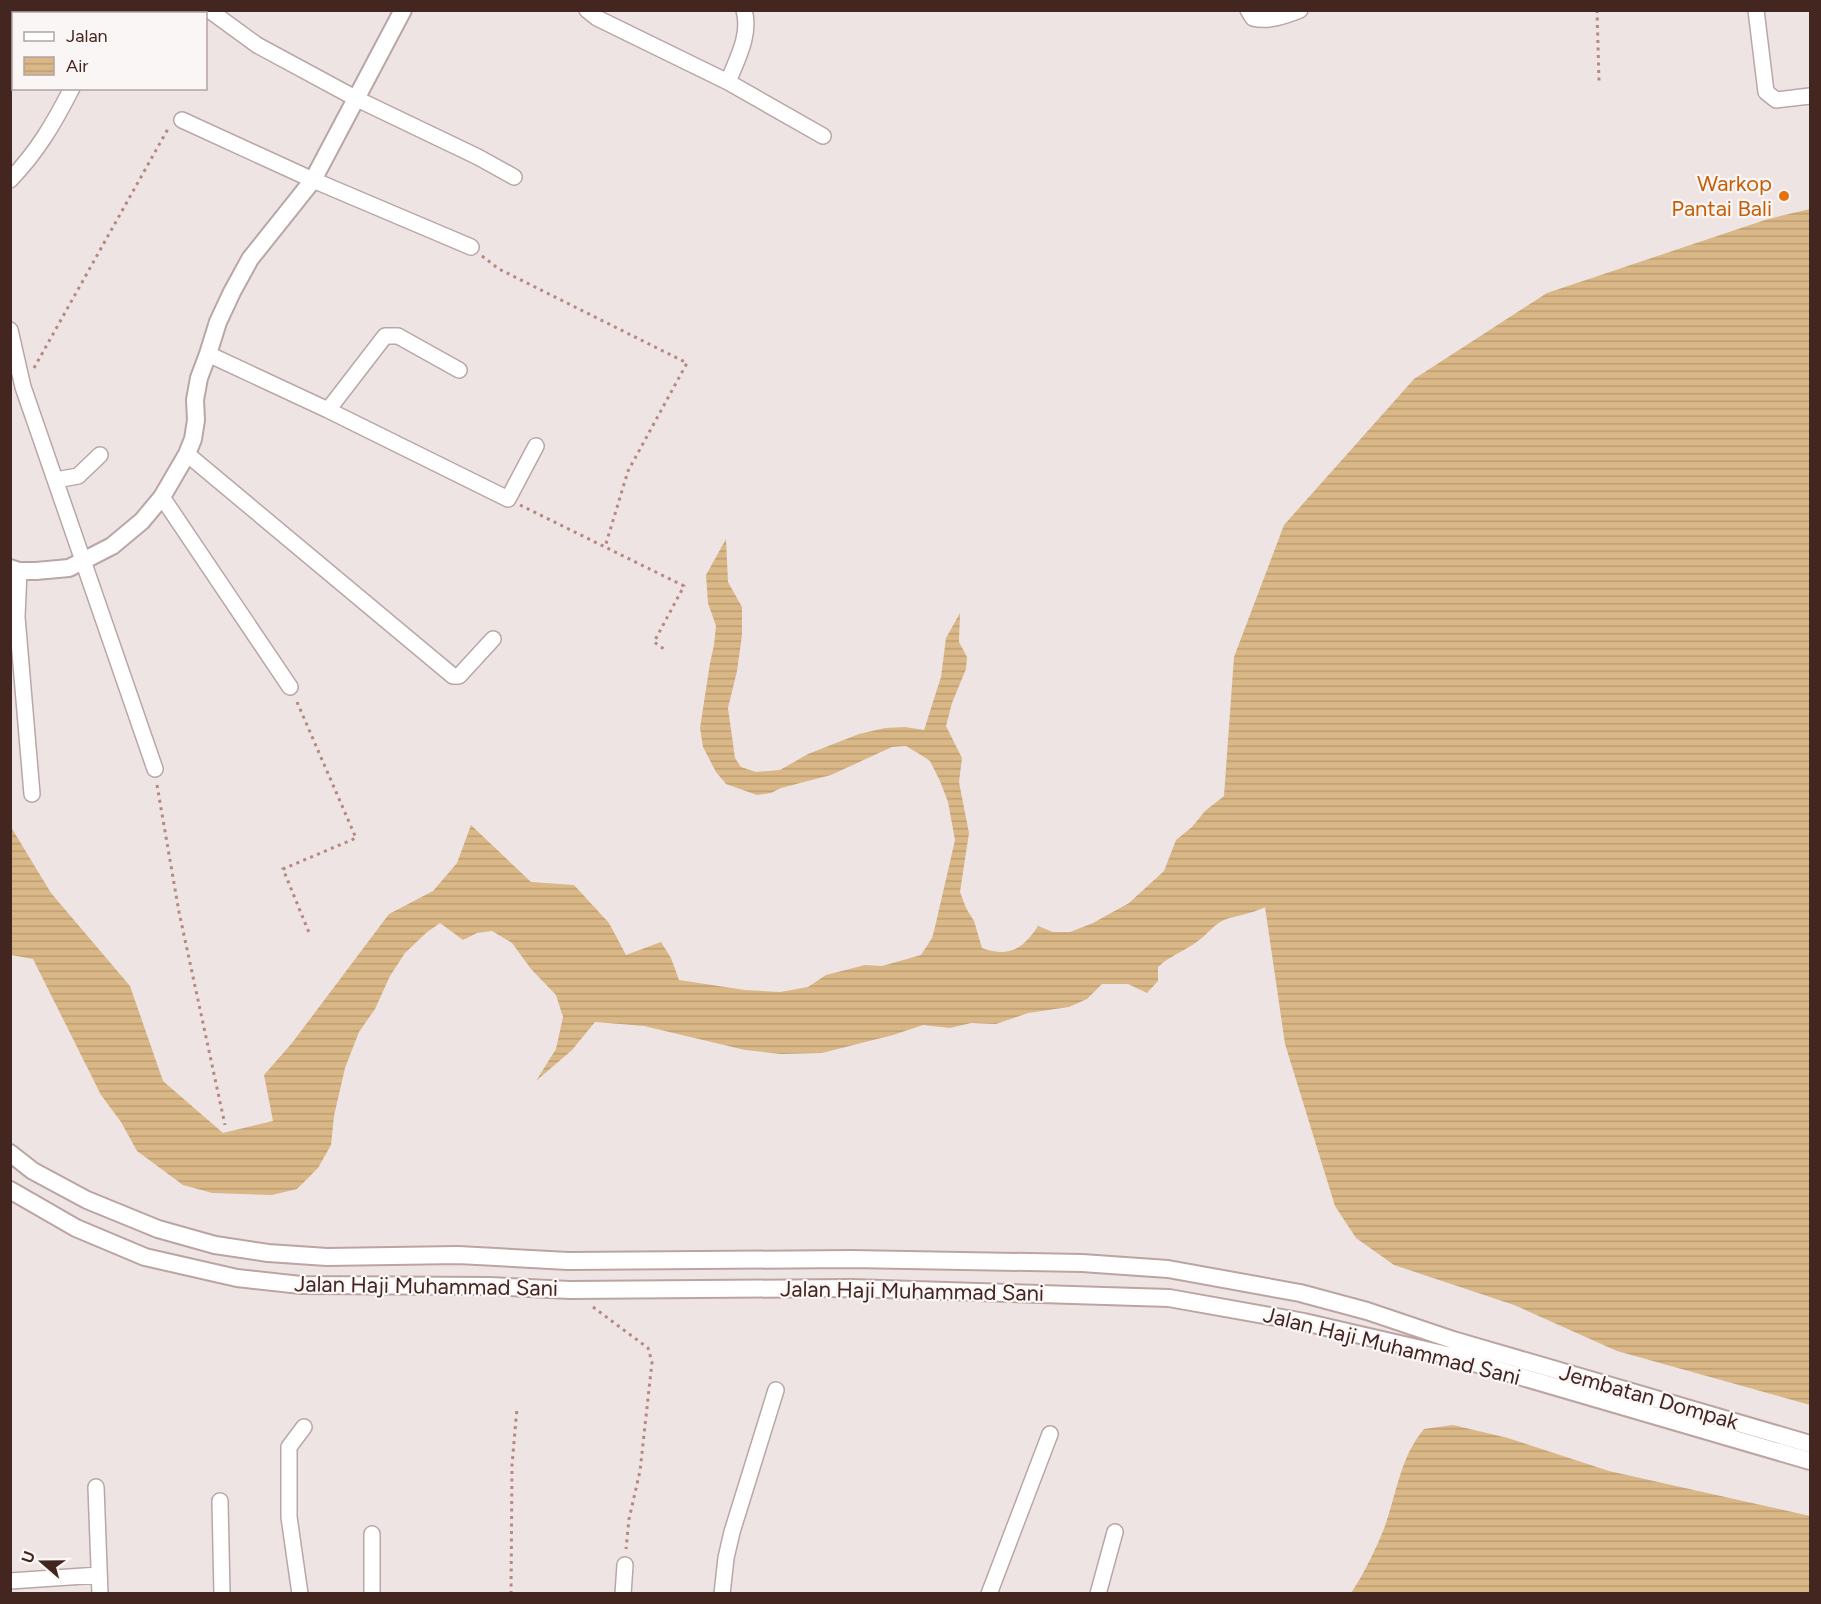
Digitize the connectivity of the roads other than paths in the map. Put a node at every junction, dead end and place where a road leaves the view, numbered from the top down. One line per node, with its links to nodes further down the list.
1 (209, 10): 11 (street)
2 (402, 10): 11 (main road)
3 (587, 10): 8 (street)
4 (744, 10): 8 (street)
5 (1248, 10): 6 (street)
6 (1300, 10)
7 (1756, 10): 10 (street)
8 (728, 82): 13 (street)
9 (71, 90): 15 (street)
10 (1810, 96)
11 (357, 99): 14 (street); 16 (main road)
12 (182, 120): 16 (street)
13 (823, 136)
14 (514, 177)
15 (10, 180)
16 (313, 180): 17 (street); 19 (main road)
17 (471, 247)
18 (10, 330): 25 (street)
19 (208, 354): 21 (street); 24 (main road)
20 (459, 370): 21 (street)
21 (328, 410): 22 (street)
22 (536, 446)
23 (100, 454): 25 (street)
24 (187, 454): 26 (main road); 29 (street)
25 (56, 480): 27 (street)
26 (162, 497): 27 (main road); 30 (street)
27 (84, 560): 28 (main road); 31 (street)
28 (15, 570): 32 (street)
29 (493, 639)
30 (290, 687)
31 (154, 769)
32 (32, 794)
33 (10, 1153): 35 (main road, Jalan Haji Muhammad Sani)
34 (10, 1190): 36 (main road, Jalan Haji Muhammad Sani)
35 (568, 1261): 36 (main road); 37 (main road, Jalan Haji Muhammad Sani)
36 (570, 1290): 37 (main road, Jalan Haji Muhammad Sani)
37 (1450, 1347): 41 (main road, Jembatan Dompak); 42 (main road, Jalan Haji Muhammad Sani)
38 (776, 1390): 55 (street)
39 (304, 1427): 52 (street)
40 (1050, 1434): 56 (street)
41 (1810, 1444)
42 (1810, 1461)
43 (96, 1487): 48 (street)
44 (220, 1502): 51 (street)
45 (1115, 1532): 57 (street)
46 (372, 1534): 53 (street)
47 (625, 1565): 54 (street)
48 (99, 1575): 49 (street); 50 (street)
49 (10, 1581)
50 (100, 1593)
51 (222, 1593)
52 (300, 1593)
53 (372, 1593)
54 (623, 1593)
55 (722, 1593)
56 (989, 1593)
57 (1098, 1593)

